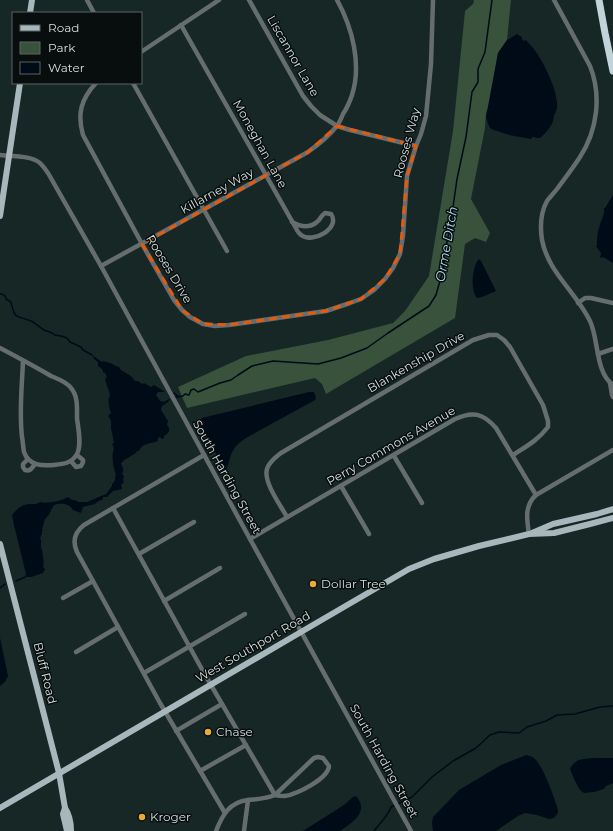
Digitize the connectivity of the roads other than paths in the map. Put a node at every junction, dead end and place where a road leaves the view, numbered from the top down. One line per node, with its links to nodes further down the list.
1 (32, 0): 9 (main road)
2 (87, 0): 10 (street)
3 (219, 0): 11 (street)
4 (249, 0): 17 (street, Liscannor Lane)
5 (337, 0): 17 (street, Killarney Way)
6 (433, 0): 18 (street, Rooses Way)
7 (599, 0): 13 (highway)
8 (553, 1): 29 (street)
9 (30, 12)
10 (93, 12)
11 (181, 25): 12 (street); 21 (street, Moneghan Lane)
12 (142, 51)
13 (613, 71)
14 (20, 84): 20 (main road)
15 (95, 84): 25 (street, Rooses Drive)
16 (134, 84): 22 (street)
17 (337, 126): 18 (street, Liscannor Lane); 21 (street, Killarney Way)
18 (416, 146): 28 (street, Rooses Way)
19 (0, 155): 20 (street, South Harding Street)
20 (9, 156): 23 (main road); 27 (street, South Harding Street)
21 (266, 175): 22 (street, Killarney Way); 24 (street, Moneghan Lane)
22 (204, 210): 25 (street, Killarney Way); 26 (street)
23 (0, 216)
24 (292, 222): 24 (street, Moneghan Lane)
25 (142, 244): 27 (street, Killarney Way); 28 (street, Rooses Drive)
26 (227, 251)
27 (101, 266): 39 (street, South Harding Street)
28 (361, 299)
29 (578, 303): 30 (street); 33 (street)
30 (613, 303)
31 (0, 348): 34 (street)
32 (613, 349): 33 (street)
33 (598, 354): 35 (street)
34 (23, 361): 38 (street); 42 (street)
35 (611, 384): 36 (street)
36 (613, 397)
37 (613, 450): 46 (street)
38 (77, 455): 43 (street); 43 (street)
39 (204, 455): 48 (street); 55 (street, South Harding Street)
40 (513, 455): 41 (street, Perry Commons Avenue); 46 (street, Perry Commons Avenue); 50 (street, Blankenship Drive)
41 (394, 456): 45 (street, Perry Commons Avenue); 47 (street)
42 (28, 459): 44 (street); 44 (street)
43 (71, 461): 44 (street)
44 (35, 464)
45 (341, 486): 50 (street, Perry Commons Avenue); 53 (street)
46 (536, 495): 54 (street)
47 (422, 503)
48 (113, 508): 57 (street); 59 (street)
49 (613, 509): 54 (main road, West Southport Road)
50 (287, 517): 55 (street, Perry Commons Avenue)
51 (613, 518): 54 (main road, West Southport Road)
52 (194, 522): 57 (street)
53 (369, 534)
54 (529, 534): 64 (main road, West Southport Road)
55 (250, 539): 64 (street, South Harding Street)
56 (0, 544): 74 (main road, Bluff Road)
57 (139, 554): 61 (street)
58 (220, 568): 61 (street)
59 (93, 581): 60 (street); 63 (street)
60 (63, 598)
61 (164, 600): 65 (street)
62 (245, 614): 65 (street)
63 (118, 627): 66 (street); 67 (street)
64 (300, 632): 68 (main road, West Southport Road); 84 (street, South Harding Street)
65 (189, 647): 67 (street); 68 (street)
66 (76, 652)
67 (144, 673): 70 (street)
68 (210, 684): 69 (street); 70 (main road, West Southport Road)
69 (222, 704): 71 (street); 72 (street)
70 (165, 711): 71 (street); 74 (main road, West Southport Road)
71 (176, 731): 73 (street)
72 (246, 745): 73 (street); 75 (street)
73 (200, 771): 79 (street)
74 (59, 773): 77 (main road, West Southport Road); 78 (main road, Bluff Road)
75 (275, 795): 75 (street); 76 (street)
76 (248, 800): 79 (street); 83 (street)
77 (0, 808)
78 (64, 808): 80 (main road, Bluff Road); 81 (main road, Bluff Road)
79 (225, 813): 82 (street)
80 (67, 831)
81 (71, 831)
82 (216, 831)
83 (244, 831)
84 (411, 831)

